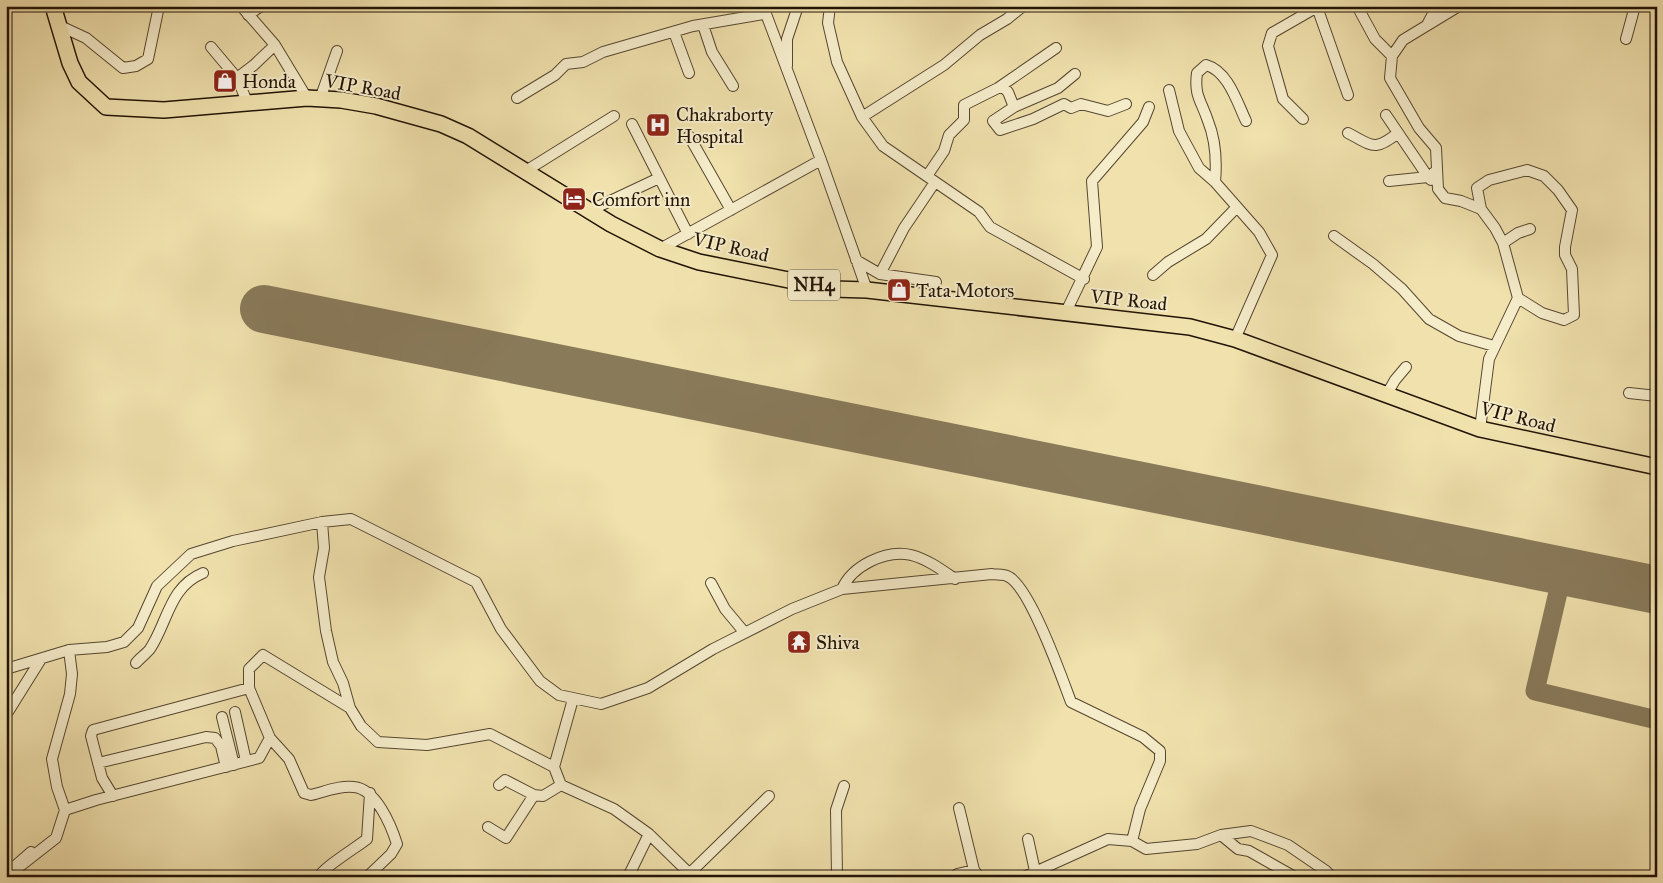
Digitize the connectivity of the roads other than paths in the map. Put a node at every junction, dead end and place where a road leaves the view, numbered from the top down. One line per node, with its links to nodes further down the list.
1 (53, 6): 16 (highway, VIP Road / NH4)
2 (159, 6): 16 (street)
3 (241, 6): 14 (street)
4 (261, 6): 14 (street)
5 (798, 6): 26 (street)
6 (830, 6): 41 (street)
7 (1023, 6): 41 (street)
8 (1357, 6): 24 (street)
9 (1437, 6): 15 (street)
10 (1459, 6): 15 (street)
11 (1635, 6): 19 (street)
12 (1318, 7): 32 (street); 42 (street)
13 (764, 10): 17 (street); 26 (street)
14 (248, 16): 20 (street)
15 (1428, 24): 24 (street)
16 (58, 25): 35 (highway, VIP Road / NH4)
17 (703, 25): 18 (street); 29 (street)
18 (674, 32): 25 (street); 34 (street)
19 (1626, 38)
20 (275, 45): 28 (street); 33 (street)
21 (212, 47): 28 (street)
22 (1056, 48): 30 (street)
23 (338, 51): 33 (street)
24 (1392, 56): 50 (street)
25 (689, 73)
26 (787, 73): 48 (street)
27 (1075, 74): 37 (street)
28 (237, 78): 35 (street)
29 (733, 86)
30 (998, 88): 37 (street); 52 (street)
31 (1169, 90): 54 (street)
32 (1348, 95)
33 (314, 98): 35 (highway, VIP Road / NH4); 49 (highway, VIP Road / NH4)
34 (517, 98)
35 (248, 104)
36 (1126, 104): 37 (street)
37 (1014, 107)
38 (1149, 107): 67 (street)
39 (1386, 115): 46 (street)
40 (614, 116): 49 (street)
41 (862, 118): 52 (street)
42 (1302, 119)
43 (1246, 121): 54 (street)
44 (632, 124): 51 (street)
45 (1348, 133): 46 (street)
46 (1398, 133): 50 (street)
47 (689, 136): 57 (street)
48 (821, 160): 57 (street); 64 (street)
49 (524, 172): 58 (highway, VIP Road / NH4)
50 (1432, 174): 53 (street); 56 (street)
51 (659, 178): 58 (street); 60 (street)
52 (931, 179): 65 (street); 67 (street)
53 (1389, 181)
54 (1215, 182): 55 (street)
55 (1237, 207): 66 (street); 72 (street)
56 (1481, 209): 62 (street); 70 (street)
57 (731, 210): 60 (street)
58 (589, 211): 63 (highway, VIP Road / NH4)
59 (1530, 229): 62 (street)
60 (688, 234): 63 (street)
61 (1334, 236): 73 (street)
62 (1503, 243): 70 (street)
63 (660, 249): 69 (highway, VIP Road / NH4)
64 (856, 260): 65 (street); 69 (street)
65 (880, 274): 68 (street)
66 (1153, 275)
67 (1084, 279): 71 (street)
68 (936, 282)
69 (867, 290): 71 (highway, VIP Road / NH4)
70 (1518, 298): 73 (street)
71 (1066, 314): 72 (highway, VIP Road / NH4)
72 (1236, 339): 76 (highway, VIP Road / NH4)
73 (1494, 346): 78 (street)
74 (1406, 367): 76 (street)
75 (1629, 393): 77 (street)
76 (1387, 394): 78 (highway, VIP Road / NH4)
77 (1657, 396)
78 (1480, 429): 79 (highway, VIP Road / NH4)
79 (1657, 467)
80 (322, 522): 81 (street); 91 (street); 92 (street)
81 (183, 561): 86 (street); 88 (street)
82 (955, 579): 84 (street); 84 (street); 114 (street)
83 (711, 583): 85 (street)
84 (842, 589): 85 (street)
85 (745, 633): 91 (street)
86 (69, 650): 87 (street); 109 (street)
87 (41, 659): 89 (street); 94 (street)
88 (136, 663)
89 (6, 669)
90 (249, 688): 92 (street); 96 (street); 98 (street)
91 (573, 700): 100 (street)
92 (350, 708): 100 (street)
93 (235, 712): 97 (street)
94 (6, 715)
95 (222, 717): 99 (street)
96 (270, 738): 97 (street); 104 (street)
97 (246, 761): 99 (street)
98 (98, 763): 99 (street); 106 (street)
99 (230, 766): 106 (street)
100 (554, 767): 102 (street)
101 (499, 785): 105 (street)
102 (561, 785): 105 (street); 111 (street)
103 (844, 786): 123 (street)
104 (370, 794): 120 (street); 121 (street)
105 (534, 795): 110 (street)
106 (113, 796): 109 (street)
107 (768, 796): 119 (street)
108 (959, 808): 117 (street)
109 (65, 810): 115 (street)
110 (488, 827)
111 (649, 834): 119 (street); 122 (street)
112 (1221, 836): 114 (street); 125 (street); 126 (street)
113 (1028, 839): 116 (street)
114 (1132, 841): 116 (street)
115 (31, 852)
116 (1035, 871): 124 (street)
117 (976, 873): 118 (street)
118 (956, 874)
119 (692, 875)
120 (318, 877)
121 (367, 877)
122 (628, 877)
123 (837, 877)
124 (1024, 877)
125 (1295, 877)
126 (1332, 877)

